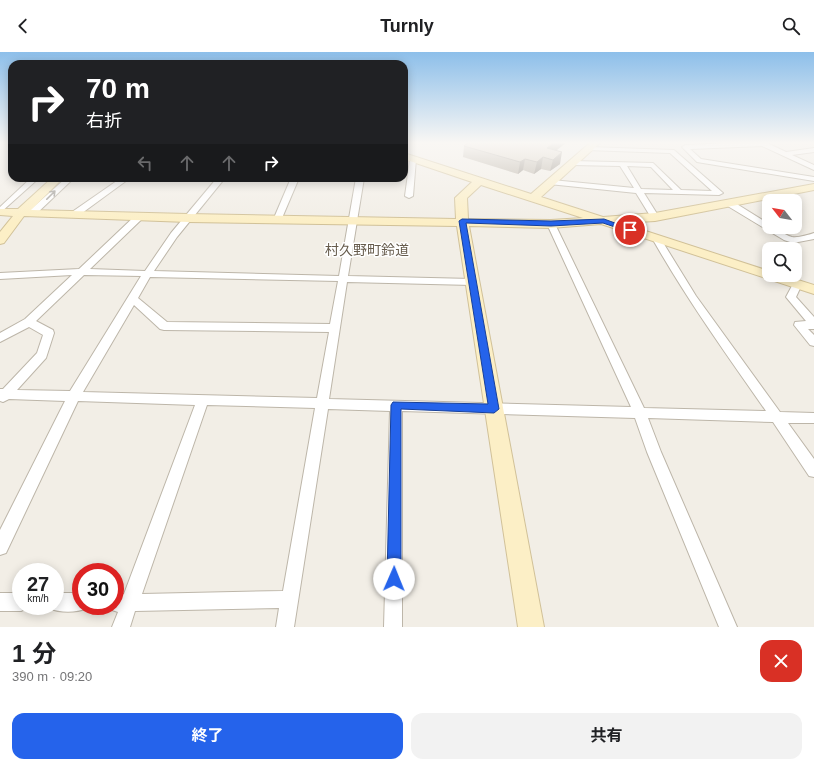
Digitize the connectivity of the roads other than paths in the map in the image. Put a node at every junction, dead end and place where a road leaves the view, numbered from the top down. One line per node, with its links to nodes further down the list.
1 (409, 169): 21 (street)
2 (442, 169): 9 (street)
3 (567, 169): 17 (street)
4 (625, 169): 19 (street)
5 (657, 169): 20 (street)
6 (692, 169): 20 (street)
7 (749, 169): 8 (street)
8 (814, 179)
9 (480, 181): 22 (street); 32 (street)
10 (31, 182): 24 (street)
11 (54, 182): 25 (street)
12 (65, 182): 25 (street, one-way to 12)
13 (120, 182): 26 (street)
14 (218, 182): 29 (street)
15 (293, 182): 30 (street)
16 (359, 182): 31 (street)
17 (552, 182): 19 (street); 22 (street)
18 (814, 187): 23 (street)
19 (638, 191): 20 (street); 28 (street)
20 (679, 192)
21 (409, 196)
22 (533, 198): 33 (street)
23 (729, 203): 28 (street); 35 (street)
24 (0, 212): 25 (street)
25 (27, 213): 26 (street); 37 (street)
26 (75, 214): 27 (street)
27 (140, 216): 29 (street); 38 (street)
28 (654, 217): 33 (street)
29 (188, 218): 30 (street); 39 (street)
30 (278, 218): 31 (street)
31 (352, 220): 32 (street); 41 (street)
32 (462, 221): 34 (street); 42 (street)
33 (604, 221): 34 (street); 36 (street)
34 (551, 224): 57 (street)
35 (814, 236)
36 (656, 238): 43 (street); 58 (street)
37 (0, 240)
38 (82, 272): 39 (street); 40 (street); 46 (street)
39 (147, 274): 41 (street); 45 (street)
40 (0, 276)
41 (342, 278): 42 (street); 48 (street)
42 (472, 282): 56 (street)
43 (797, 284): 44 (street); 47 (street)
44 (814, 290)
45 (133, 299): 48 (street); 52 (street)
46 (29, 322): 49 (street); 51 (street)
47 (814, 325): 50 (street)
48 (334, 328): 54 (street)
49 (0, 338)
50 (814, 342)
51 (2, 396): 52 (street)
52 (74, 396): 53 (street); 61 (street)
53 (203, 399): 54 (street); 62 (street)
54 (322, 403): 55 (street); 63 (street)
55 (396, 405): 56 (street); 70 (street)
56 (494, 409): 57 (street); 71 (street)
57 (640, 413): 58 (street); 72 (street)
58 (775, 416): 59 (street); 60 (street)
59 (814, 418)
60 (814, 471)
61 (0, 547)
62 (124, 598)
63 (290, 599): 66 (street); 69 (street)
64 (0, 602): 65 (street)
65 (12, 602)
66 (124, 603)
67 (121, 615): 68 (street)
68 (120, 627)
69 (285, 627)
70 (393, 627)
71 (531, 627)
72 (728, 627)

